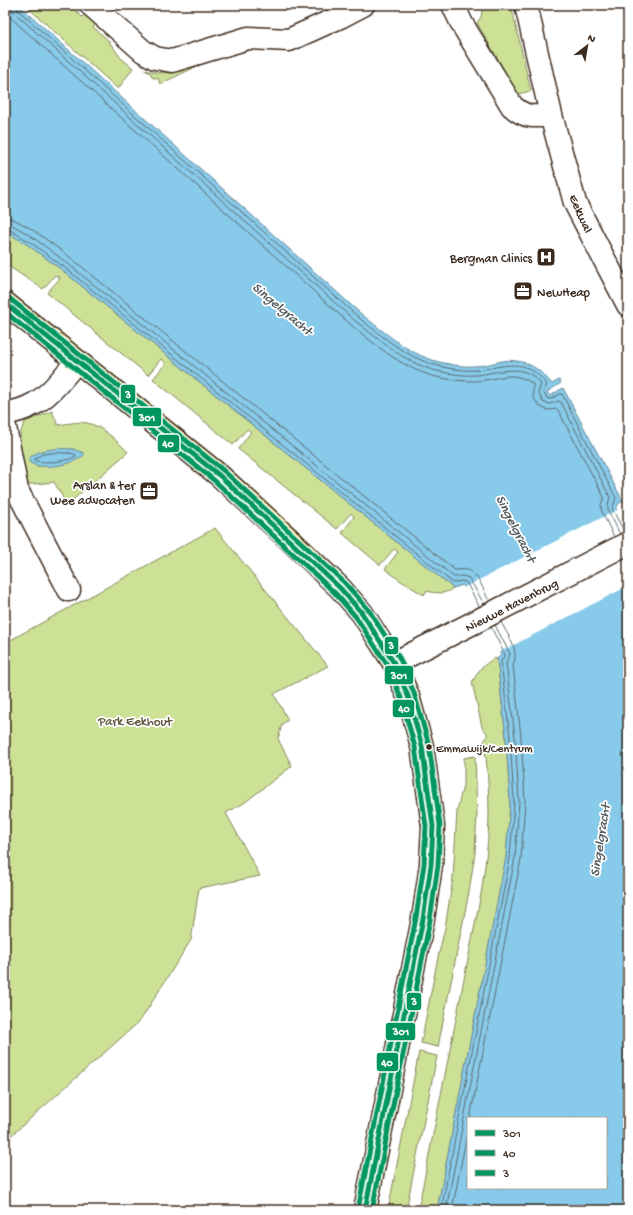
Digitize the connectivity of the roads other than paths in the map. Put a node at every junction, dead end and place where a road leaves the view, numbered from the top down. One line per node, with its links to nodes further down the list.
1 (91, 5): 2 (street)
2 (362, 5)
3 (454, 5): 5 (street)
4 (526, 5): 5 (street, Eekwal)
5 (551, 115): 7 (street, Eekwal)
6 (5, 303): 8 (main road)
7 (628, 305)
8 (77, 361): 9 (street); 13 (main road)
9 (5, 414)
10 (5, 427): 12 (street)
11 (628, 543): 13 (street, Nieuwe Havenbrug)
12 (69, 590)
13 (394, 662): 14 (main road)
14 (365, 1210)

